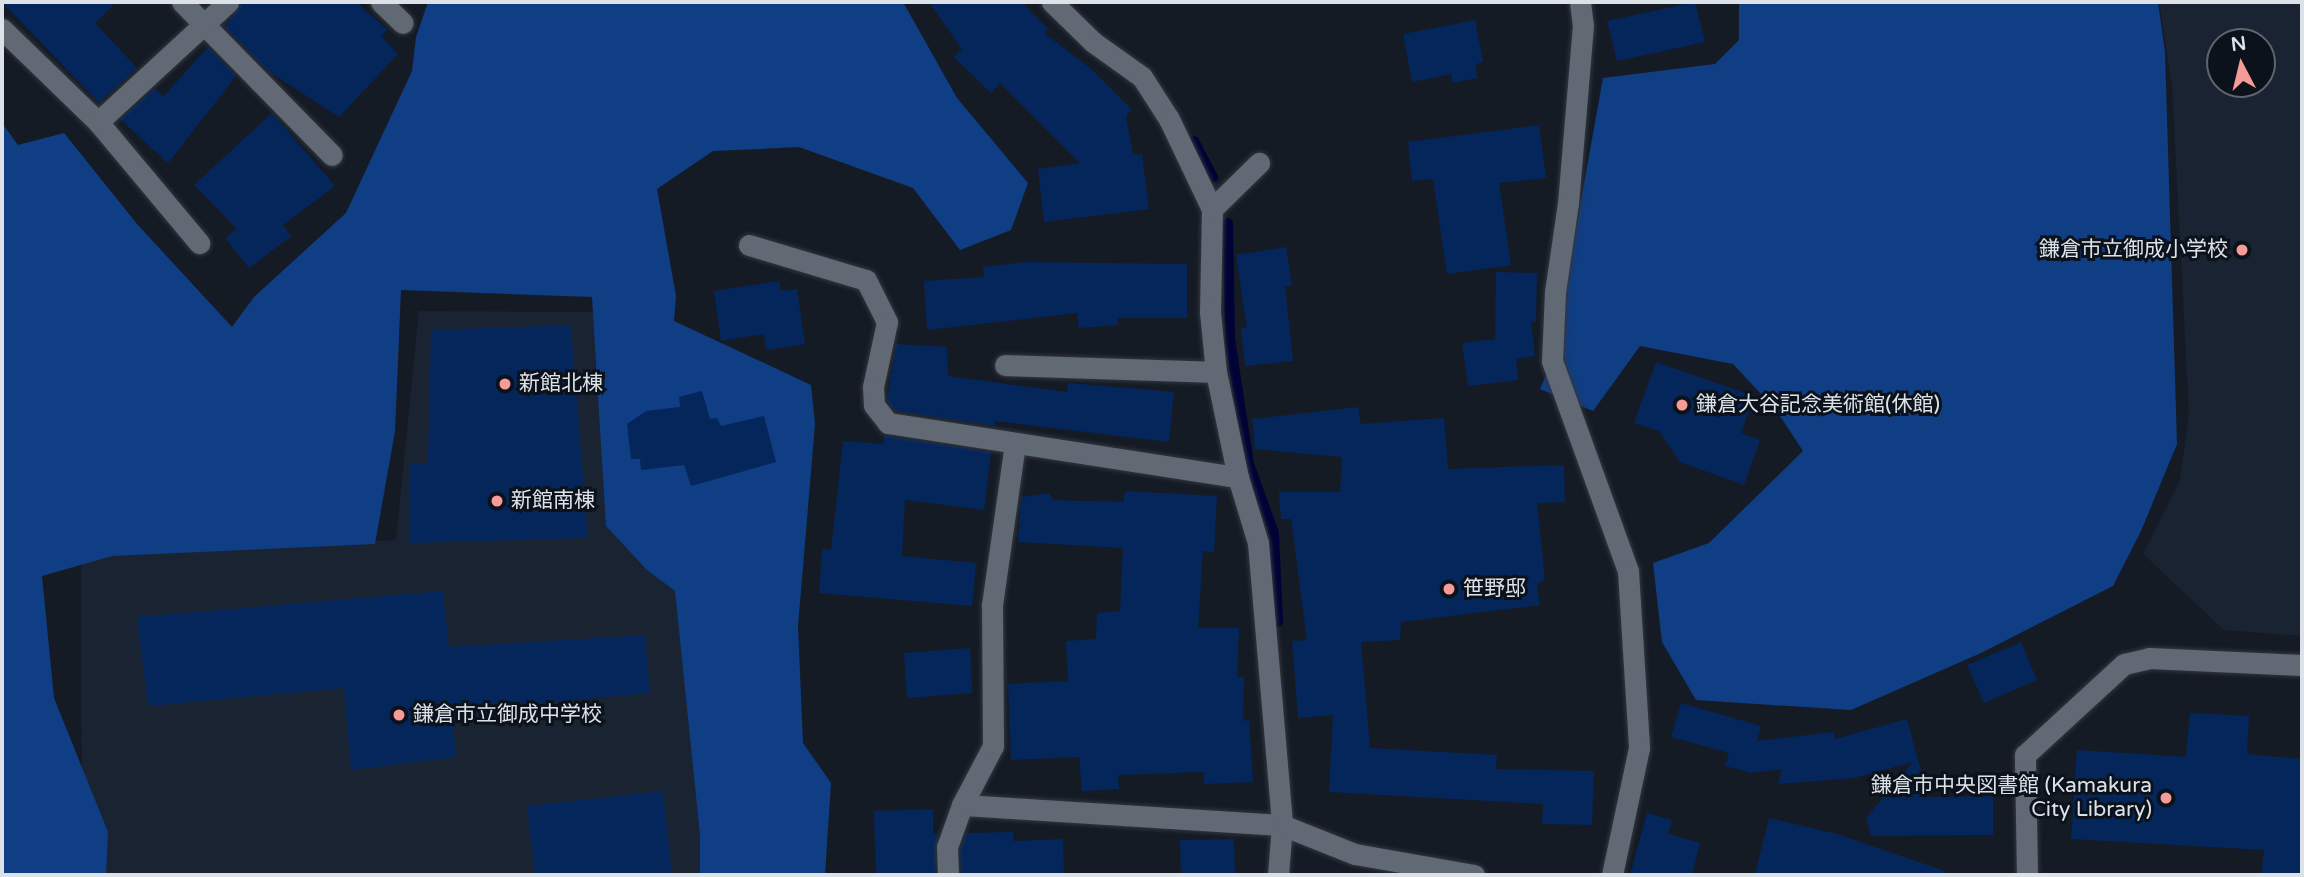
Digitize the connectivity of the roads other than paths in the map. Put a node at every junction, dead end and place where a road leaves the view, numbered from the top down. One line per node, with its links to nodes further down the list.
1 (182, 2): 7 (street)
2 (228, 2): 7 (street)
3 (381, 2): 6 (street)
4 (1052, 2): 12 (street)
5 (1581, 2): 25 (street)
6 (403, 23)
7 (205, 24): 9 (street); 10 (street)
8 (2, 29): 9 (street)
9 (98, 122): 13 (street)
10 (332, 155)
11 (1259, 163): 12 (street)
12 (1212, 209): 16 (street)
13 (199, 243)
14 (750, 245): 17 (street)
15 (1005, 365): 16 (street)
16 (1216, 372): 18 (street)
17 (1015, 444): 18 (street); 20 (street)
18 (1238, 477): 21 (street)
19 (2302, 665): 26 (street)
20 (962, 804): 21 (street); 23 (street)
21 (1282, 825): 22 (street); 24 (street)
22 (1469, 874)
23 (948, 875)
24 (1278, 875)
25 (1612, 875)
26 (2027, 875)

